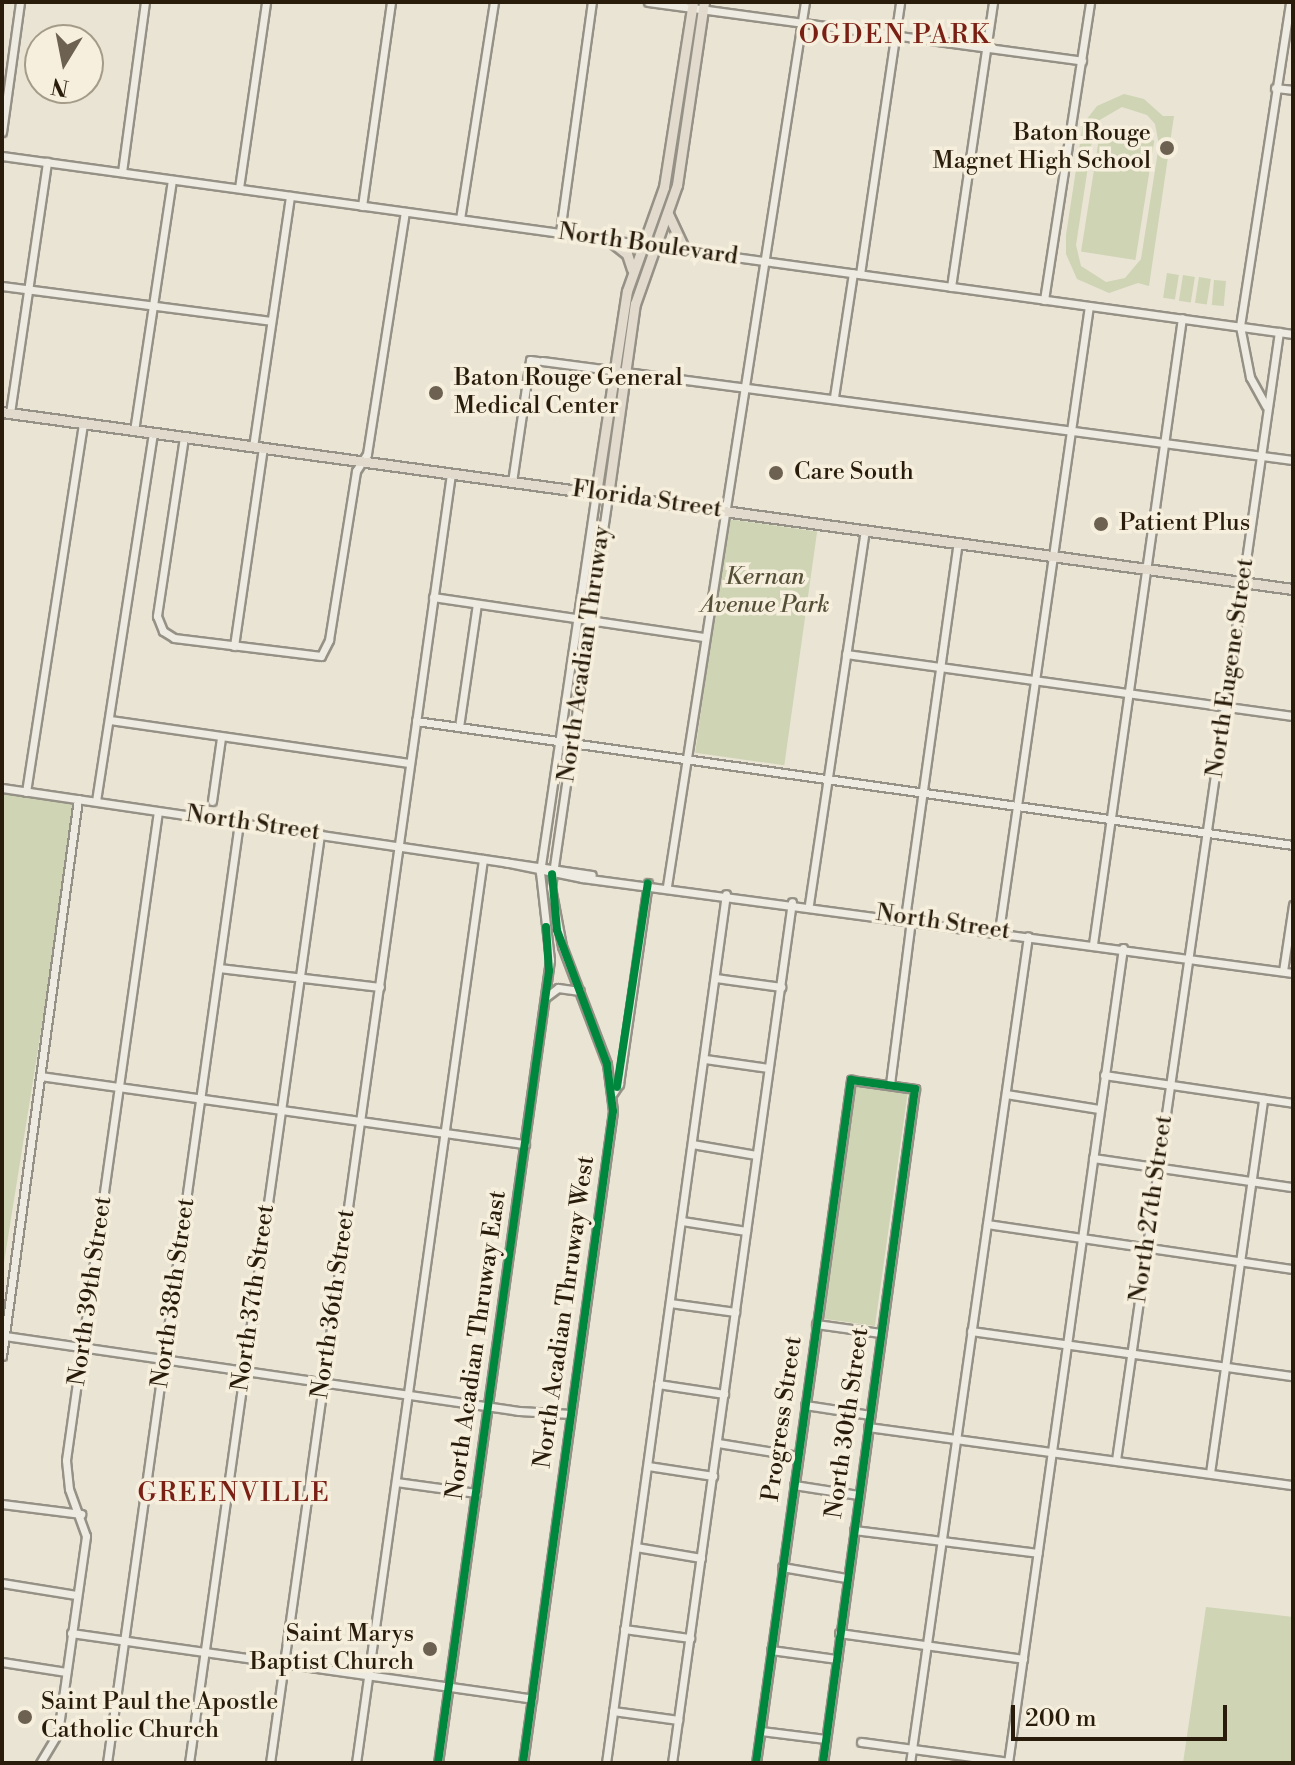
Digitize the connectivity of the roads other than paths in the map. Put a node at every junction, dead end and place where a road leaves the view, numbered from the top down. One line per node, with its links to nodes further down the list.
1 (20, 2): 21 (street)
2 (145, 2): 24 (street)
3 (266, 2): 26 (street)
4 (391, 2): 28 (street)
5 (494, 2): 31 (street)
6 (592, 2): 32 (street)
7 (648, 2): 13 (street)
8 (805, 2): 15 (street)
9 (900, 2): 16 (street)
10 (993, 2): 17 (street)
11 (1090, 2): 18 (street)
12 (1290, 2): 19 (street)
13 (692, 5): 14 (street); 34 (main road, North Acadian Thruway)
14 (704, 7): 15 (street); 30 (main road, North Acadian Thruway)
15 (802, 23): 16 (street); 37 (street)
16 (895, 36): 17 (street); 39 (street)
17 (987, 48): 18 (street); 41 (street)
18 (1082, 61): 43 (street)
19 (1275, 88): 20 (street); 48 (street)
20 (1293, 90)
21 (2, 132)
22 (2, 156): 23 (street, North Boulevard)
23 (47, 162): 24 (street, North Boulevard); 42 (street)
24 (122, 172): 25 (street, North Boulevard)
25 (172, 180): 26 (street, North Boulevard); 44 (street)
26 (239, 188): 27 (street, North Boulevard)
27 (290, 196): 28 (street, North Boulevard); 47 (street)
28 (362, 206): 29 (street, North Boulevard)
29 (405, 212): 31 (street, North Boulevard); 66 (street)
30 (668, 214): 35 (main road, North Acadian Thruway); 36 (main road)
31 (460, 219): 32 (street, North Boulevard)
32 (560, 232): 33 (street, North Boulevard)
33 (609, 240): 34 (street, North Boulevard); 38 (main road)
34 (642, 244): 35 (street, North Boulevard); 38 (main road, North Acadian Thruway)
35 (655, 246): 36 (street, North Boulevard); 52 (main road, North Acadian Thruway)
36 (685, 250): 37 (street, North Boulevard)
37 (765, 261): 39 (street, North Boulevard); 53 (street)
38 (632, 269): 51 (main road, North Acadian Thruway)
39 (856, 274): 41 (street, North Boulevard); 54 (street)
40 (2, 286): 42 (street)
41 (951, 287): 43 (street, North Boulevard)
42 (28, 289): 44 (street); 56 (street)
43 (1044, 300): 45 (street, North Boulevard)
44 (153, 306): 47 (street); 59 (street)
45 (1089, 306): 46 (street, North Boulevard); 58 (street)
46 (1182, 318): 48 (street, North Boulevard); 62 (street)
47 (271, 321): 63 (street)
48 (1240, 326): 49 (street, North Boulevard); 55 (street)
49 (1279, 332): 50 (street, North Boulevard); 55 (street, North Eugene Street)
50 (1293, 334)
51 (614, 369): 52 (street); 68 (street); 69 (main road, North Acadian Thruway)
52 (626, 370): 53 (street); 70 (main road, North Acadian Thruway)
53 (744, 385): 54 (street); 71 (street)
54 (834, 397): 58 (street)
55 (1267, 408): 64 (street, North Eugene Street)
56 (6, 412): 57 (main road, Florida Street)
57 (83, 423): 59 (main road, Florida Street); 100 (street)
58 (1071, 430): 62 (street); 74 (street)
59 (134, 431): 60 (main road, Florida Street)
60 (153, 433): 61 (main road, Florida Street); 90 (street)
61 (184, 437): 63 (main road, Florida Street); 83 (street)
62 (1166, 443): 64 (street); 75 (street)
63 (258, 448): 66 (main road, Florida Street); 83 (street)
64 (1260, 455): 65 (street); 76 (street, North Eugene Street)
65 (1293, 460)
66 (362, 462): 67 (main road, Florida Street); 83 (street)
67 (451, 474): 68 (main road, Florida Street); 78 (street, North 36th Street)
68 (512, 482): 69 (main road, Florida Street)
69 (596, 493): 70 (main road, Florida Street); 80 (street, North Acadian Thruway)
70 (608, 495): 71 (main road, Florida Street); 81 (street, North Acadian Thruway)
71 (724, 511): 72 (main road, Florida Street); 82 (street)
72 (865, 530): 73 (main road, Florida Street); 84 (street)
73 (958, 543): 74 (main road, Florida Street); 85 (street)
74 (1052, 556): 75 (main road, Florida Street); 86 (street)
75 (1149, 569): 76 (main road, Florida Street); 87 (street)
76 (1243, 582): 77 (main road, Florida Street); 88 (street, North Eugene Street)
77 (1293, 589)
78 (433, 597): 79 (street); 91 (street, North 36th Street)
79 (477, 604): 80 (street); 92 (street)
80 (579, 618): 81 (street); 94 (street, North Acadian Thruway)
81 (589, 619): 82 (street); 95 (street, North Acadian Thruway)
82 (705, 637): 96 (street)
83 (234, 646)
84 (846, 654): 85 (street); 98 (street)
85 (940, 666): 86 (street); 101 (street)
86 (1035, 682): 87 (street); 105 (street)
87 (1130, 695): 88 (street); 107 (street)
88 (1225, 707): 89 (street); 109 (street, North Eugene Street)
89 (1293, 716)
90 (110, 720): 93 (street); 103 (street)
91 (416, 721): 92 (street); 97 (street, North 36th Street)
92 (459, 727): 94 (street)
93 (221, 738): 97 (street); 104 (street)
94 (561, 742): 95 (street); 114 (street, North Acadian Thruway)
95 (572, 744): 96 (street); 115 (street, North Acadian Thruway)
96 (686, 760): 98 (street); 119 (street)
97 (409, 763): 111 (street, North 36th Street)
98 (829, 780): 101 (street); 123 (street)
99 (2, 788): 100 (street, North Street)
100 (26, 792): 102 (street, North Street)
101 (922, 794): 105 (street); 125 (street)
102 (78, 799): 103 (street, North Street); 143 (street)
103 (96, 801): 106 (street, North Street)
104 (212, 801)
105 (1017, 806): 107 (street); 126 (street)
106 (158, 811): 108 (street, North Street); 146 (street, North 39th Street)
107 (1111, 819): 109 (street); 128 (street)
108 (239, 822): 110 (street, North Street); 131 (street, North 38th Street)
109 (1207, 832): 112 (street); 130 (street, North Eugene Street)
110 (320, 834): 111 (street, North Street); 134 (street, North 37th Street)
111 (399, 845): 113 (street, North Street); 136 (street, North 36th Street)
112 (1293, 845)
113 (483, 859): 114 (street, North Street); 155 (street)
114 (541, 868): 115 (street, North Street); 139 (street, North Acadian Thruway East)
115 (553, 870): 116 (street, North Street); 117 (street, North Street); 121 (street, North Acadian Thruway West)
116 (593, 875): 117 (street, North Street); 118 (street, North Street)
117 (571, 876): 121 (street)
118 (648, 883): 119 (street, North Street); 147 (street)
119 (667, 886): 120 (street, North Street)
120 (726, 894): 122 (street, North Street); 135 (street)
121 (551, 895): 138 (street, North Acadian Thruway West)
122 (792, 902): 123 (street, North Street); 137 (street)
123 (809, 904): 125 (street, North Street)
124 (1293, 905): 132 (street)
125 (908, 919): 126 (street, North Street); 144 (street)
126 (999, 931): 127 (street, North Street)
127 (1028, 936): 128 (street, North Street); 148 (street)
128 (1093, 944): 129 (street, North Street)
129 (1123, 948): 130 (street, North Street); 142 (street)
130 (1189, 958): 132 (street, North Street); 145 (street, North 27th Street)
131 (219, 968): 134 (street); 149 (street, North 38th Street)
132 (1283, 971): 133 (street, North Street)
133 (1293, 973)
134 (300, 977): 136 (street); 152 (street, North 37th Street)
135 (716, 978): 137 (street); 140 (street)
136 (380, 987): 154 (street, North 36th Street)
137 (781, 987): 141 (street)
138 (580, 991): 139 (street); 147 (street, North Acadian Thruway West)
139 (545, 998): 156 (street, North Acadian Thruway East)
140 (705, 1059): 141 (street); 157 (street)
141 (768, 1068): 158 (street)
142 (1104, 1075): 145 (street); 153 (street)
143 (40, 1076): 146 (street); 175 (street)
144 (890, 1084): 172 (street, Progress Street); 174 (street, North 30th Street)
145 (1170, 1085): 150 (street); 160 (street, North 27th Street)
146 (120, 1088): 149 (street); 177 (street, North 39th Street)
147 (612, 1094): 190 (street, North Acadian Thruway West)
148 (1006, 1094): 153 (street); 164 (street)
149 (201, 1098): 152 (street); 180 (street, North 38th Street)
150 (1263, 1099): 151 (street); 161 (street)
151 (1293, 1103)
152 (280, 1109): 154 (street); 182 (street, North 37th Street)
153 (1099, 1109): 159 (street)
154 (360, 1120): 155 (street); 184 (street, North 36th Street)
155 (444, 1131): 156 (street); 187 (street)
156 (525, 1144): 189 (street, North Acadian Thruway East)
157 (692, 1144): 158 (street); 163 (street)
158 (756, 1155): 165 (street)
159 (1093, 1158): 160 (street); 166 (street)
160 (1158, 1168): 161 (street); 167 (street, North 27th Street)
161 (1251, 1181): 162 (street); 168 (street)
162 (1293, 1187)
163 (682, 1221): 165 (street); 170 (street)
164 (987, 1224): 166 (street); 173 (street)
165 (746, 1231): 171 (street)
166 (1081, 1240): 167 (street); 176 (street)
167 (1146, 1248): 168 (street); 178 (street, North 27th Street)
168 (1240, 1262): 169 (street); 181 (street)
169 (1293, 1269)
170 (670, 1303): 171 (street); 185 (street)
171 (735, 1312): 186 (street)
172 (816, 1324): 174 (street); 188 (street, Progress Street)
173 (971, 1331): 176 (street); 193 (street)
174 (880, 1333): 191 (street, North 30th Street)
175 (5, 1336): 177 (street); 179 (street)
176 (1065, 1344): 178 (street); 195 (street)
177 (84, 1349): 180 (street); 207 (street, North 39th Street)
178 (1131, 1354): 181 (street); 197 (street, North 27th Street)
179 (2, 1356)
180 (164, 1360): 182 (street); 221 (street, North 38th Street)
181 (1225, 1367): 183 (street); 199 (street)
182 (244, 1371): 184 (street); 224 (street, North 37th Street)
183 (1293, 1376)
184 (323, 1383): 187 (street); 228 (street, North 36th Street)
185 (658, 1384): 186 (street); 198 (street)
186 (724, 1394): 194 (street)
187 (408, 1395): 189 (street); 201 (street)
188 (805, 1405): 191 (street); 196 (street, Progress Street)
189 (488, 1406): 190 (street); 204 (street, North Acadian Thruway East)
190 (571, 1414): 232 (street, North Acadian Thruway West)
191 (870, 1415): 192 (street, North 30th Street)
192 (868, 1427): 193 (street); 205 (street, North 30th Street)
193 (956, 1438): 195 (street); 209 (street)
194 (718, 1443): 196 (street); 200 (street)
195 (1051, 1450): 197 (street); 211 (street)
196 (798, 1456): 202 (street, Progress Street)
197 (1116, 1460): 199 (street)
198 (648, 1466): 200 (street); 210 (street)
199 (1210, 1473): 203 (street)
200 (713, 1476): 212 (street)
201 (396, 1482): 204 (street); 230 (street)
202 (794, 1485): 205 (street); 213 (street, Progress Street)
203 (1293, 1485)
204 (476, 1493): 231 (street, North Acadian Thruway East)
205 (858, 1495): 208 (street, North 30th Street)
206 (2, 1504): 207 (street)
207 (81, 1514): 216 (street, North 39th Street)
208 (854, 1530): 209 (street); 214 (street, North 30th Street)
209 (942, 1540): 211 (street); 222 (street)
210 (636, 1547): 212 (street); 217 (street)
211 (1038, 1553): 226 (street)
212 (701, 1558): 220 (street)
213 (782, 1567): 214 (street); 223 (street, Progress Street)
214 (846, 1578): 219 (street, North 30th Street)
215 (2, 1583): 216 (street)
216 (76, 1595): 218 (street, North 39th Street)
217 (624, 1629): 220 (street); 233 (street)
218 (71, 1633): 221 (street); 229 (street, North 39th Street)
219 (839, 1633): 222 (street); 225 (street, North 30th Street)
220 (690, 1638): 234 (street)
221 (125, 1641): 224 (street); 241 (street, North 38th Street)
222 (927, 1645): 226 (street); 238 (street)
223 (771, 1650): 225 (street); 235 (street, Progress Street)
224 (205, 1651): 228 (street); 242 (street, North 37th Street)
225 (837, 1659): 236 (street, North 30th Street)
226 (1023, 1659): 239 (street)
227 (2, 1662): 229 (street)
228 (283, 1663): 230 (street); 243 (street, North 36th Street)
229 (66, 1672): 240 (street, North 39th Street)
230 (369, 1676): 231 (street); 244 (street)
231 (449, 1687): 232 (street); 245 (street, North Acadian Thruway East)
232 (532, 1699): 246 (street, North Acadian Thruway West)
233 (613, 1711): 234 (street); 247 (street)
234 (678, 1720): 248 (street)
235 (761, 1731): 236 (street); 249 (street, Progress Street)
236 (826, 1739): 250 (street, North 30th Street)
237 (861, 1742): 238 (street)
238 (912, 1750): 239 (street); 251 (street)
239 (1008, 1762)
240 (40, 1763)
241 (107, 1763)
242 (189, 1763)
243 (270, 1763)
244 (356, 1763)
245 (438, 1763)
246 (523, 1763)
247 (606, 1763)
248 (672, 1763)
249 (756, 1763)
250 (823, 1763)
251 (910, 1763)

